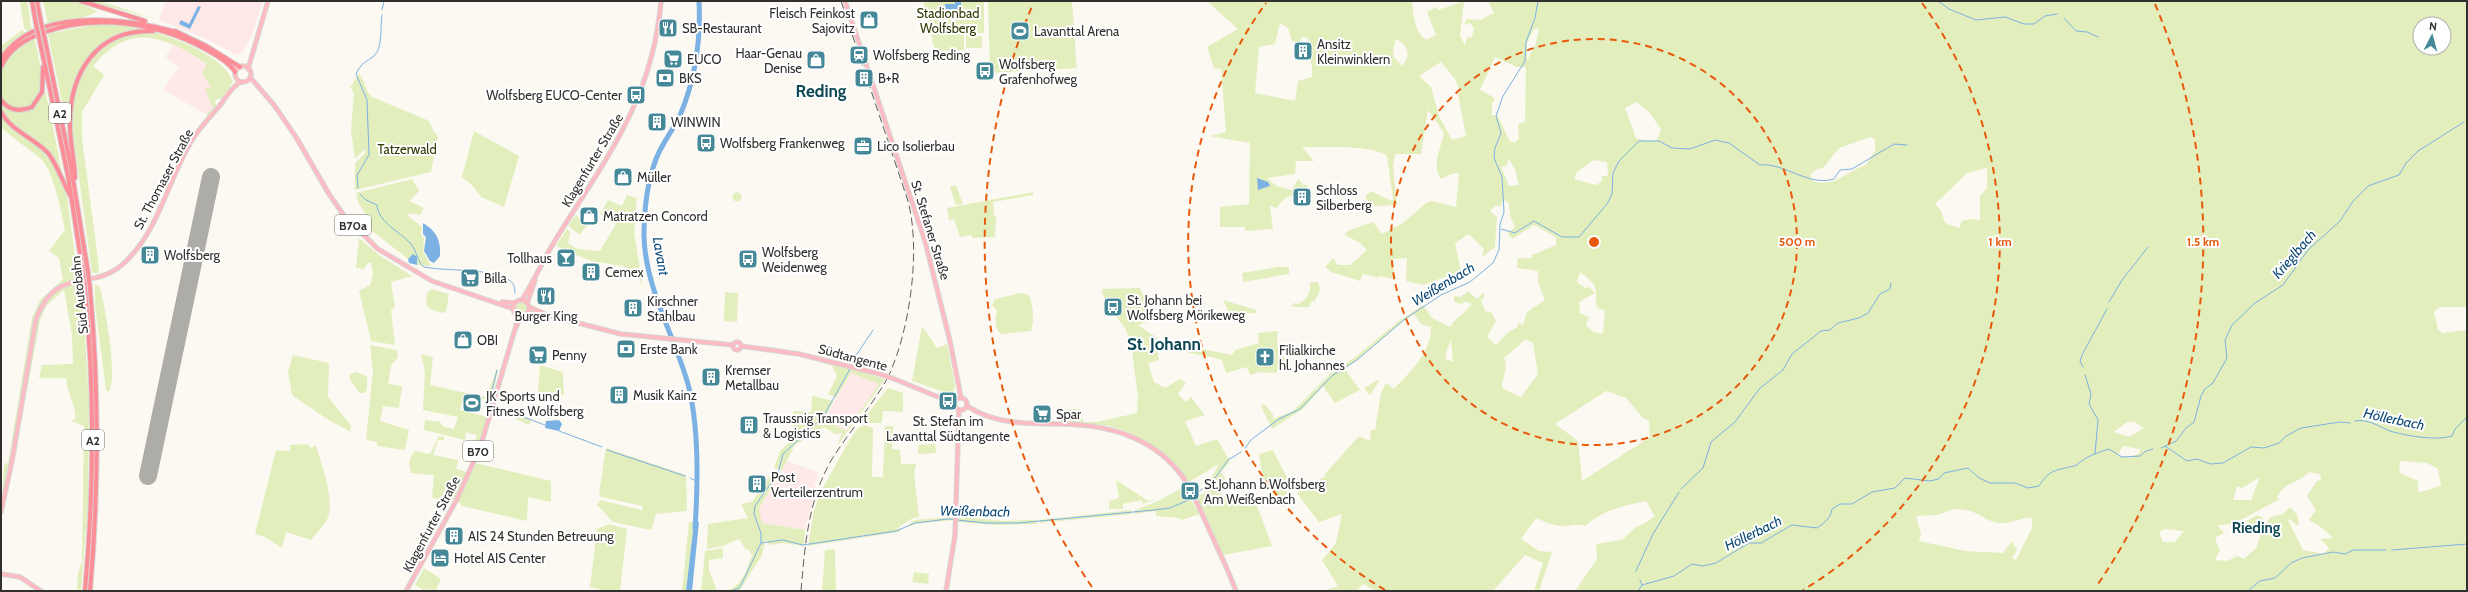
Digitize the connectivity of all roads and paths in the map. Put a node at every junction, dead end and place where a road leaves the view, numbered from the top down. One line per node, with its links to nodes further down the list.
1 (32, 1): 7 (highway, Süd Autobahn / A2)
2 (37, 1): 7 (highway, Süd Autobahn / A2)
3 (81, 1): 9 (highway)
4 (268, 1): 11 (main road)
5 (661, 1): 28 (main road, Klagenfurter Straße)
6 (845, 1): 43 (main road, St. Stefaner Straße)
7 (39, 23): 10 (highway, Süd Autobahn / A2, bridge)
8 (159, 31): 14 (highway); 17 (highway); 26 (highway)
9 (176, 32): 13 (highway); 15 (highway)
10 (42, 41): 12 (highway, Süd Autobahn / A2); 26 (highway, Süd Autobahn / A2)
11 (250, 56): 15 (main road); 16 (main road)
12 (44, 58): 24 (highway); 27 (highway, Süd Autobahn / A2)
13 (1, 59)
14 (1, 67)
15 (241, 67): 16 (main road); 17 (main road)
16 (248, 69): 18 (main road)
17 (235, 72): 19 (main road)
18 (250, 76): 20 (main road); 22 (main road)
19 (236, 78): 21 (main road); 23 (main road, St. Thomaser Straße)
20 (246, 81): 21 (main road); 22 (main road)
21 (241, 82): 23 (main road, St. Thomaser Straße)
22 (259, 88): 31 (main road, B70a)
23 (231, 90): 47 (main road, St. Thomaser Straße)
24 (1, 100)
25 (1, 112): 27 (highway)
26 (75, 187): 29 (highway, Süd Autobahn / A2, bridge)
27 (72, 199): 29 (highway, Süd Autobahn / A2, bridge)
28 (536, 277): 30 (main road, Klagenfurter Straße); 33 (main road, Klagenfurter Straße)
29 (87, 289): 50 (highway, Süd Autobahn / A2); 51 (highway, Süd Autobahn / A2)
30 (522, 300): 32 (main road); 33 (main road)
31 (499, 302): 32 (main road, B70a); 35 (main road, B70a)
32 (515, 303): 35 (main road)
33 (527, 303): 34 (main road)
34 (529, 307): 36 (main road); 39 (main road, Südtangente)
35 (514, 308): 37 (main road)
36 (527, 313): 38 (main road); 39 (main road, Südtangente)
37 (517, 314): 38 (main road); 40 (main road, Klagenfurter Straße / B70)
38 (522, 315): 40 (main road, Klagenfurter Straße / B70)
39 (547, 315): 41 (main road, Südtangente)
40 (515, 329): 52 (main road, Klagenfurter Straße / B70)
41 (733, 345): 42 (main road, Südtangente); 42 (main road, Südtangente)
42 (741, 346): 44 (main road, Südtangente, bridge)
43 (961, 398): 44 (main road); 45 (main road)
44 (955, 404): 46 (main road)
45 (967, 406): 46 (main road); 54 (main road)
46 (959, 410): 53 (main road)
47 (1, 512)
48 (1, 574): 49 (main road)
49 (41, 591)
50 (85, 591)
51 (90, 591)
52 (406, 591)
53 (946, 591)
54 (1236, 591)

